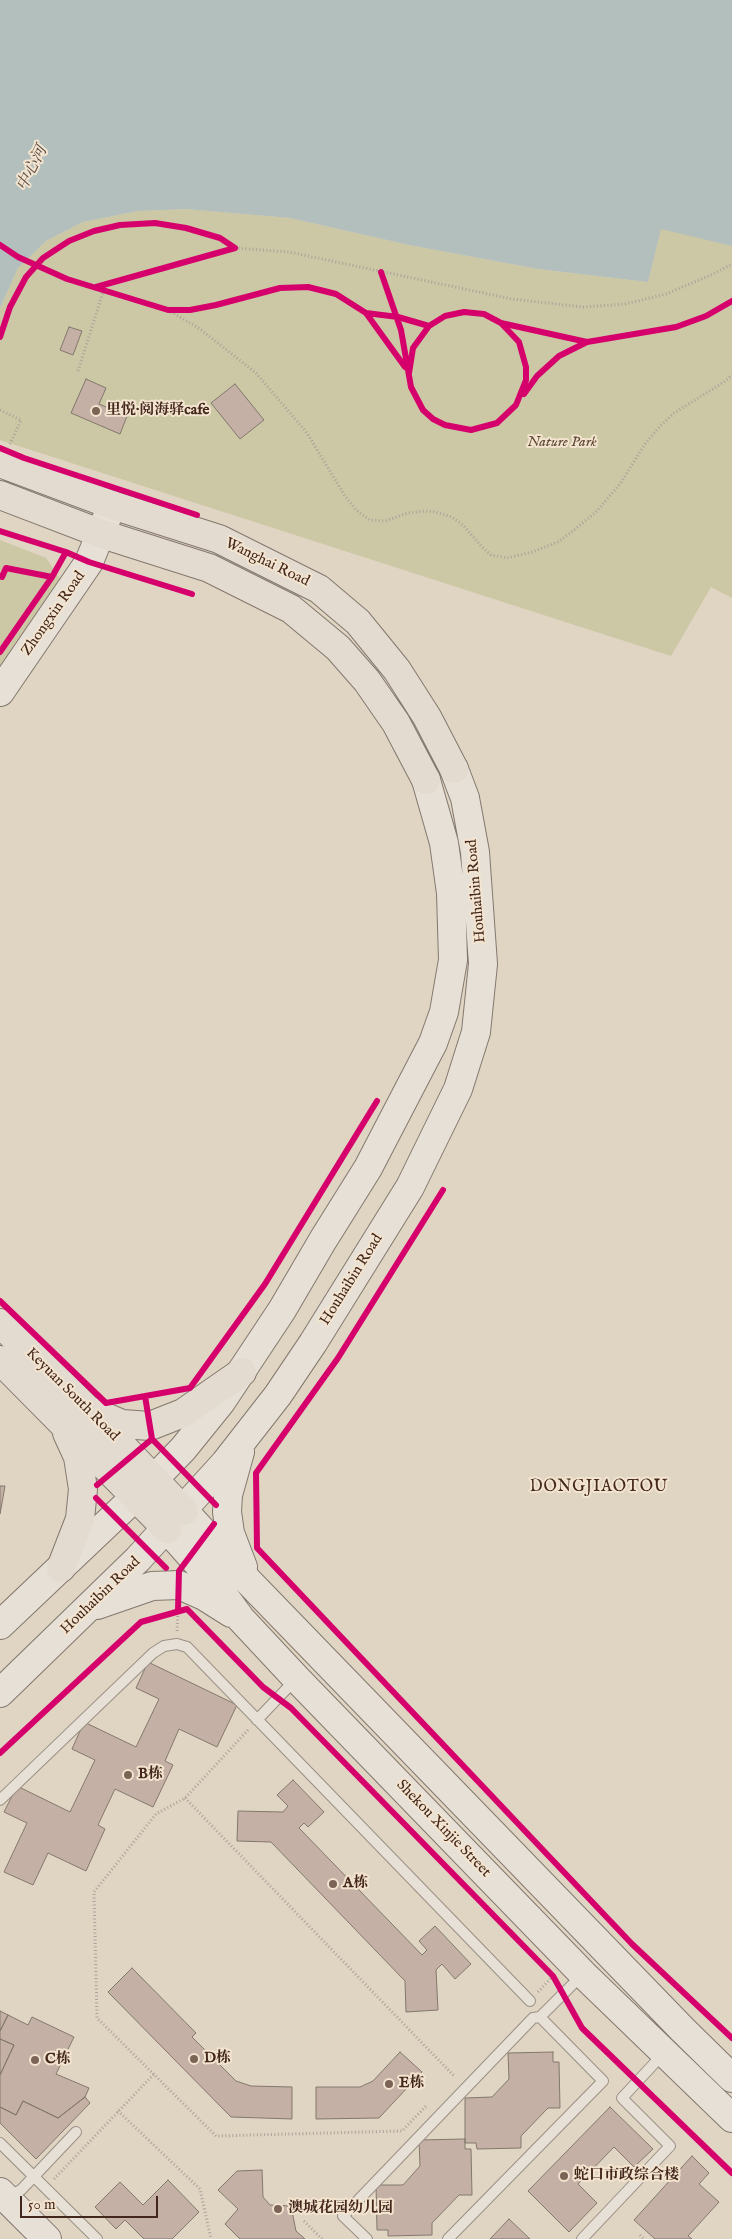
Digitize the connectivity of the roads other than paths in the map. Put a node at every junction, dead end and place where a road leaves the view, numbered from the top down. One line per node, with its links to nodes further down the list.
1 (4, 457): 3 (main road, Wanghai Road)
2 (0, 495): 4 (main road, Wanghai Road)
3 (112, 505): 4 (main road, Zhongxin Road); 6 (main road, Wanghai Road)
4 (102, 534): 5 (main road, Zhongxin Road); 7 (main road, Wanghai Road)
5 (0, 692)
6 (454, 769): 13 (main road, Houhaibin Road)
7 (426, 780): 10 (main road, Houhaibin Road)
8 (0, 1322): 11 (main road, Keyuan South Road)
9 (0, 1360): 12 (main road, Keyuan South Road)
10 (242, 1372): 11 (main road); 14 (main road, Houhaibin Road)
11 (85, 1407): 14 (main road, Keyuan South Road)
12 (61, 1420): 14 (main road, Keyuan South Road); 16 (main road)
13 (245, 1438): 15 (main road, Houhaibin Road); 17 (main road)
14 (145, 1488): 15 (main road, Keyuan South Road); 16 (main road, Houhaibin Road)
15 (175, 1520): 17 (main road); 18 (main road, Houhaibin Road); 19 (main road, Shekou Xinjie Street)
16 (61, 1568): 20 (main road, Houhaibin Road)
17 (250, 1582): 29 (main road)
18 (86, 1610): 19 (main road); 21 (main road, Houhaibin Road)
19 (241, 1619): 22 (main road, Shekou Xinjie Street)
20 (0, 1625)
21 (5, 1678)
22 (297, 1679): 23 (lane); 25 (main road, Shekou Xinjie Street)
23 (257, 1720): 24 (lane); 26 (lane)
24 (0, 1800)
25 (583, 1974): 27 (lane); 28 (main road, Shekou Xinjie Street)
26 (530, 2000)
27 (540, 2018): 37 (lane); 38 (lane)
28 (665, 2053): 30 (main road, Shekou Xinjie Street); 39 (lane)
29 (732, 2078)
30 (732, 2118)
31 (76, 2132): 33 (lane)
32 (0, 2143): 33 (lane)
33 (34, 2177): 34 (lane); 36 (lane)
34 (3, 2195): 35 (main road)
35 (47, 2239)
36 (97, 2239)
37 (366, 2239)
38 (448, 2239)
39 (582, 2239)

